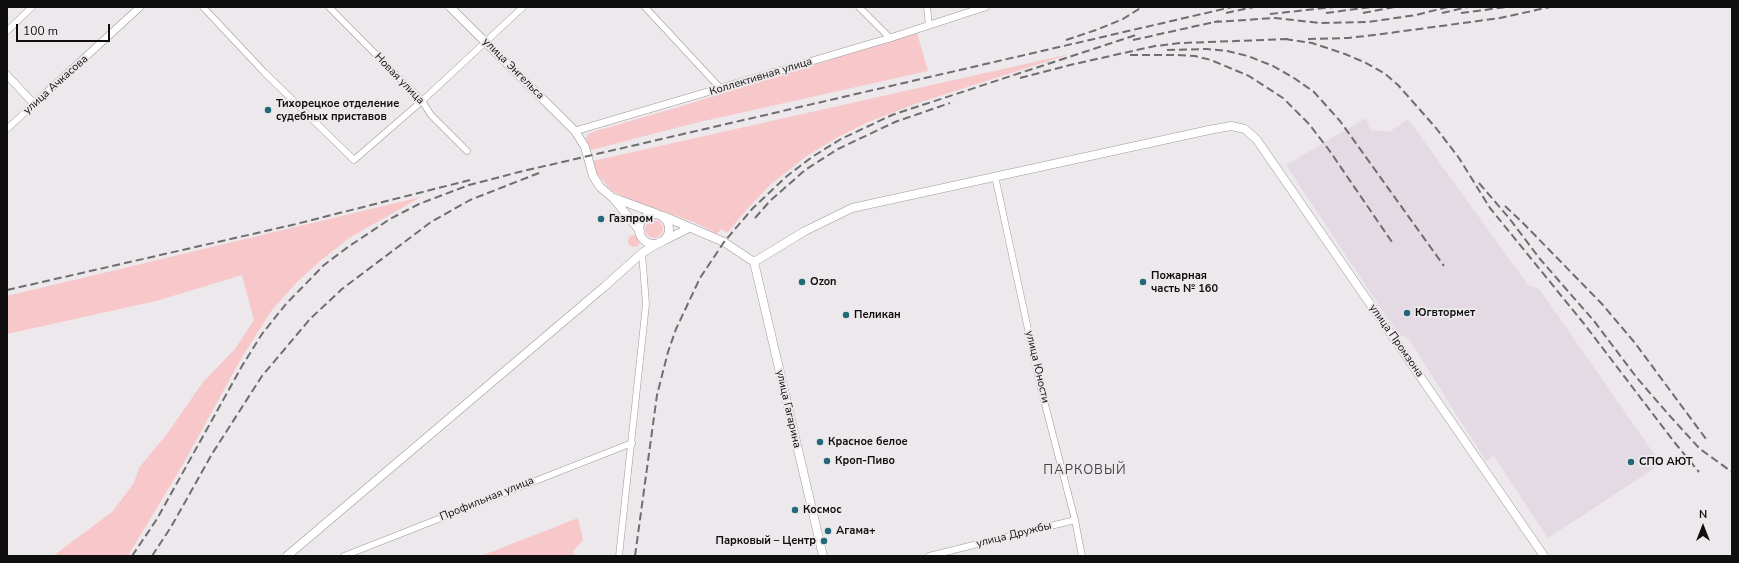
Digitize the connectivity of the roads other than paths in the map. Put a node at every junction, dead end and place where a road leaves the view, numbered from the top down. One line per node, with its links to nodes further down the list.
1 (32, 7): 12 (street)
2 (140, 7): 18 (street, улица Ачкасова)
3 (203, 7): 17 (street)
4 (329, 7): 17 (street, Новая улица)
5 (450, 7): 14 (main road, улица Энгельса)
6 (523, 7): 14 (street)
7 (645, 7): 16 (street)
8 (859, 7): 13 (street)
9 (928, 7): 11 (street)
10 (985, 7): 11 (street, Коллективная улица)
11 (929, 25): 13 (street, Коллективная улица)
12 (7, 31)
13 (890, 38): 16 (street, Коллективная улица)
14 (485, 42): 17 (street); 20 (main road, улица Энгельса)
15 (7, 75): 18 (street)
16 (721, 89): 20 (street, Коллективная улица)
17 (422, 101): 21 (street, Новая улица)
18 (34, 104): 19 (street, улица Ачкасова)
19 (7, 129)
20 (575, 131): 23 (main road, улица Энгельса)
21 (467, 151)
22 (995, 176): 29 (main road); 31 (street, улица Юности); 38 (main road, улица Промзона)
23 (613, 198): 24 (main road); 26 (main road)
24 (661, 215): 25 (main road); 26 (main road); 27 (main road)
25 (689, 228): 27 (main road); 29 (main road)
26 (642, 235): 27 (main road); 28 (main road)
27 (661, 241): 28 (main road)
28 (642, 253): 30 (street); 32 (main road)
29 (754, 262): 35 (main road, улица Гагарина)
30 (632, 443): 33 (street, Профильная улица); 34 (street)
31 (1075, 520): 36 (street, улица Дружбы); 37 (street, улица Юности)
32 (287, 556)
33 (344, 556)
34 (619, 556)
35 (823, 556)
36 (929, 556)
37 (1082, 556)
38 (1544, 556)

